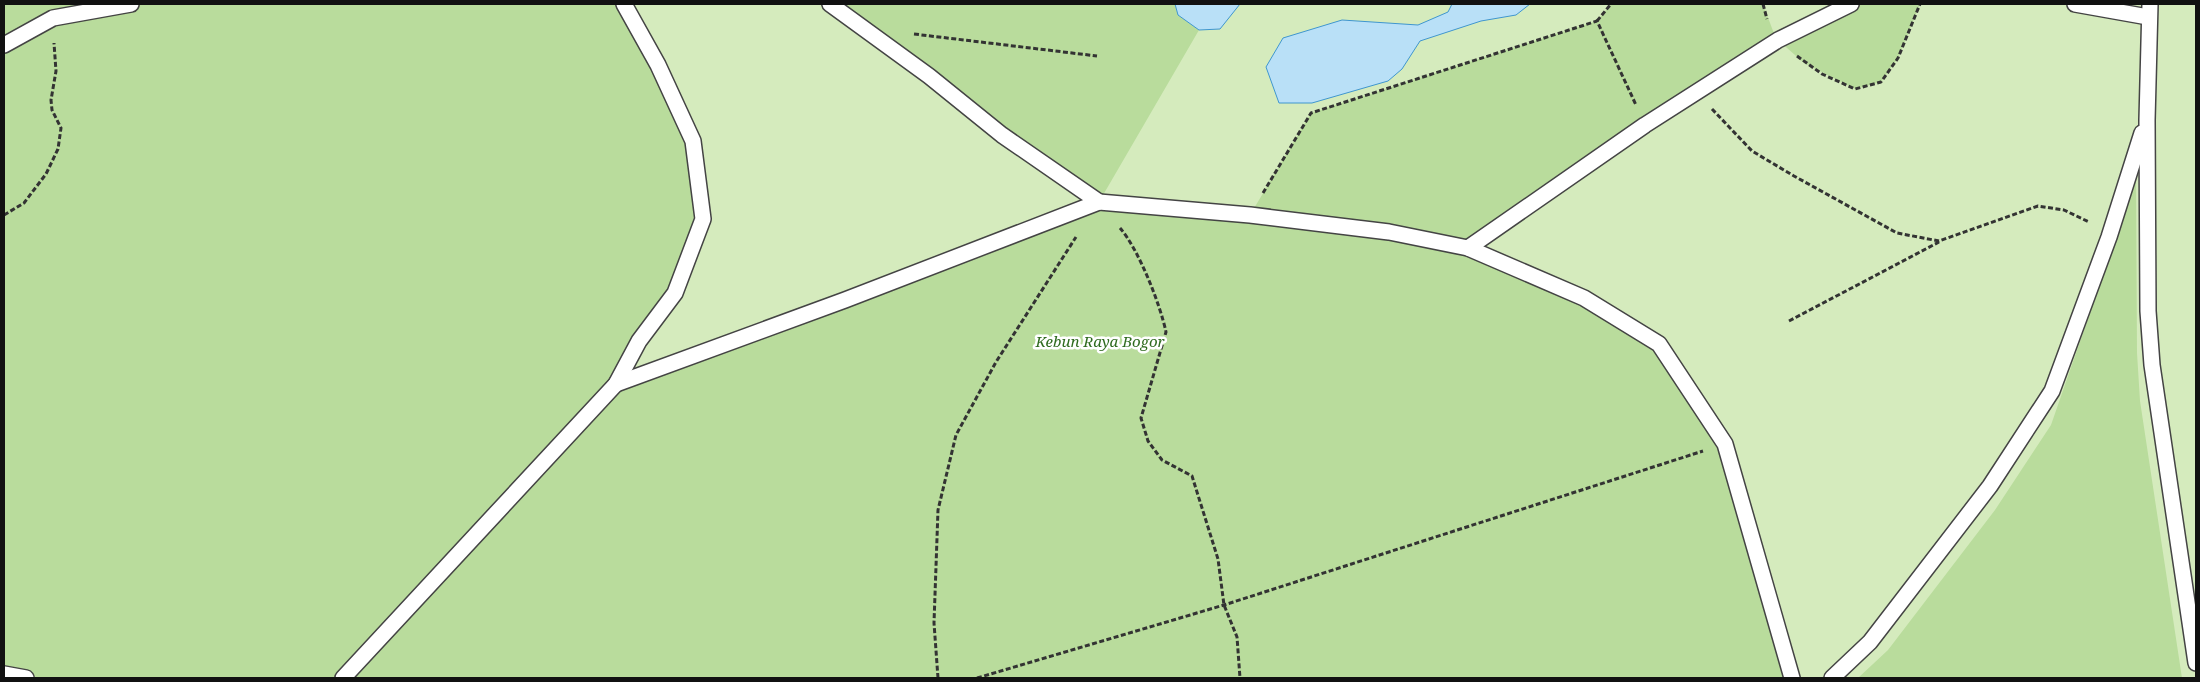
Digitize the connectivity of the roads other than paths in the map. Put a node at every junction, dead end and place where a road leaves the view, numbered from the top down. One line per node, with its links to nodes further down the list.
1 (131, 4): 7 (lane)
2 (624, 4): 11 (lane)
3 (830, 4): 9 (lane)
4 (1851, 4): 10 (lane)
5 (2075, 4): 6 (lane)
6 (2149, 10): 8 (lane)
7 (4, 45)
8 (2147, 120): 12 (lane); 17 (lane)
9 (1098, 202): 10 (lane); 11 (lane)
10 (1468, 248): 16 (lane)
11 (616, 384): 15 (lane)
12 (2196, 663)
13 (4, 674): 14 (lane)
14 (26, 678)
15 (343, 678)
16 (1792, 678)
17 (1832, 678)

